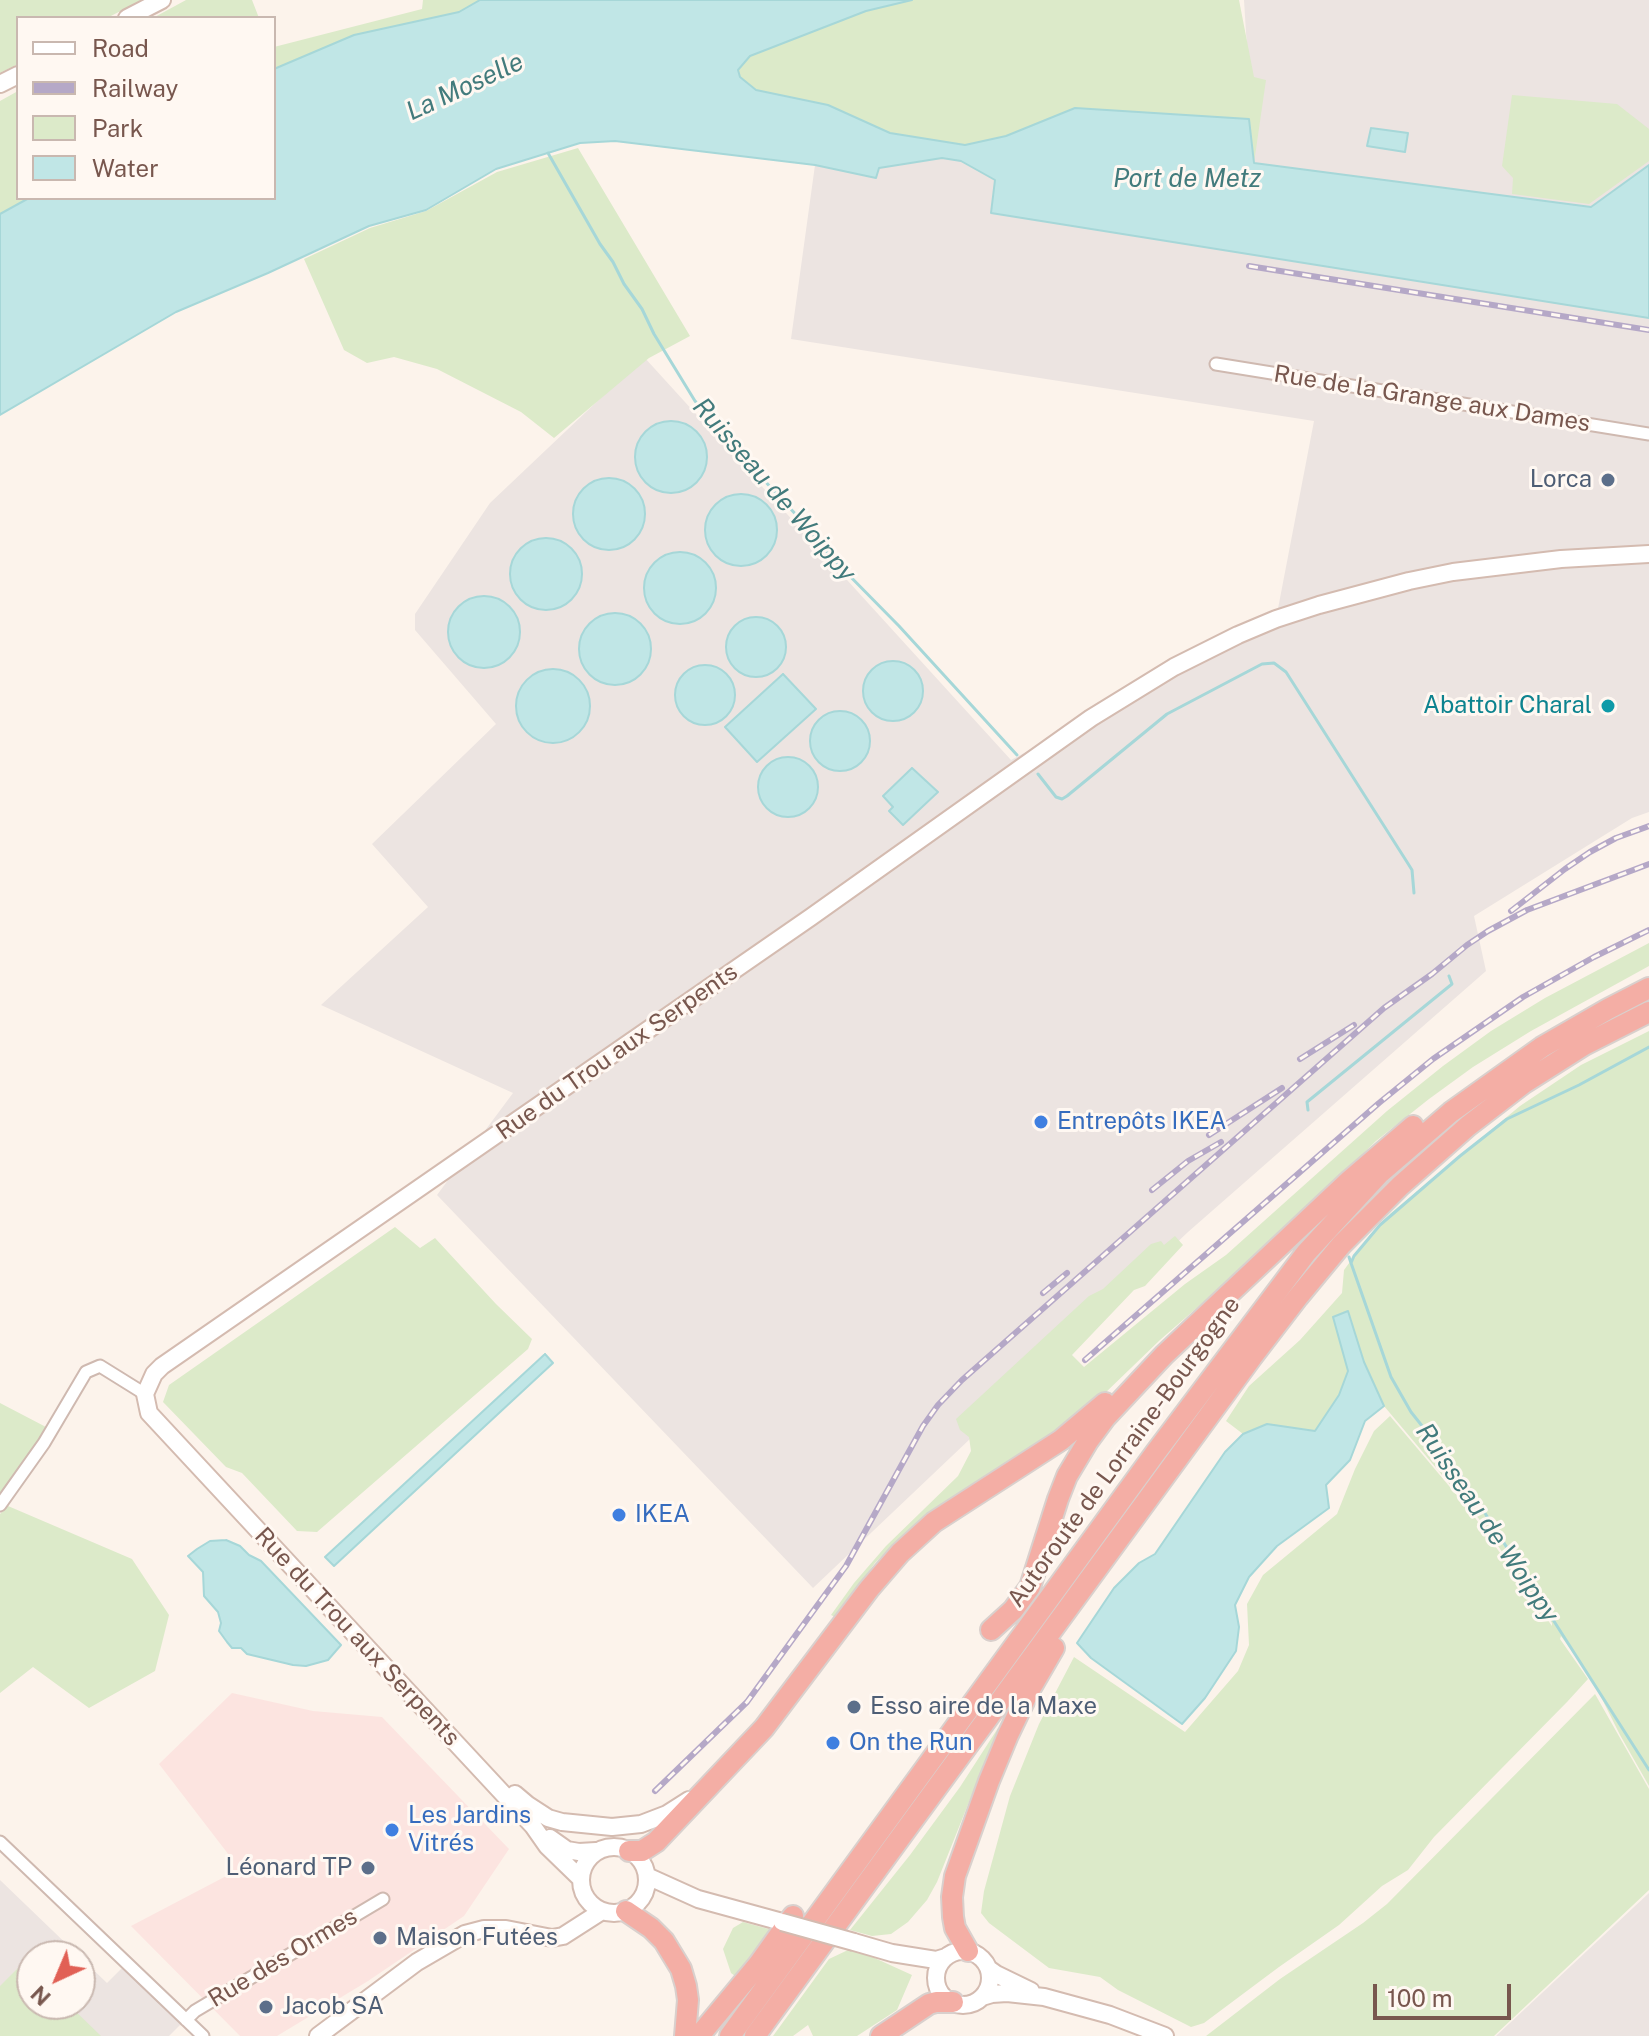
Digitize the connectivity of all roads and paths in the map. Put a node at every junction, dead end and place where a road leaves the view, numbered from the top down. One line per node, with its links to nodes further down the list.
1 (162, 0): 2 (street)
2 (131, 16)
3 (1216, 364): 4 (street, Rue de la Grange aux Dames)
4 (1649, 434)
5 (1649, 554): 10 (street, Rue du Trou aux Serpents)
6 (1649, 988): 8 (highway, Autoroute de Lorraine-Bourgogne)
7 (1649, 1012): 12 (highway, Autoroute de Lorraine-Bourgogne)
8 (1542, 1047): 9 (highway); 43 (highway, Autoroute de Lorraine-Bourgogne)
9 (1164, 1355): 13 (highway); 15 (highway)
10 (145, 1394): 11 (street); 14 (street, Rue du Trou aux Serpents)
11 (0, 1505)
12 (1074, 1601): 29 (highway); 44 (highway, Autoroute de Lorraine-Bourgogne)
13 (991, 1630)
14 (484, 1773): 15 (street); 16 (street, Rue du Trou aux Serpents)
15 (701, 1792): 19 (highway)
16 (533, 1826): 18 (street, Rue du Trou aux Serpents); 21 (street, Rue du Trou aux Serpents)
17 (0, 1842): 37 (street)
18 (596, 1851): 19 (street); 21 (street)
19 (629, 1851): 20 (street)
20 (647, 1876): 22 (street); 24 (street)
21 (580, 1878): 25 (street)
22 (643, 1896): 24 (street); 26 (street)
23 (383, 1899): 37 (street, Rue des Ormes)
24 (698, 1899): 27 (street)
25 (595, 1906): 26 (street); 28 (street)
26 (626, 1911): 41 (highway)
27 (788, 1919): 30 (street, bridge); 42 (highway)
28 (442, 1947): 39 (street); 40 (street)
29 (968, 1951): 31 (street); 32 (street)
30 (892, 1953): 31 (street); 33 (street)
31 (946, 1957): 33 (street)
32 (989, 1969): 34 (street); 35 (street)
33 (937, 1982): 36 (street)
34 (982, 1997): 35 (street); 36 (street)
35 (1044, 1997): 46 (street)
36 (953, 2002): 45 (highway)
37 (186, 2020): 38 (street)
38 (203, 2036)
39 (318, 2036)
40 (331, 2036)
41 (685, 2036)
42 (699, 2036)
43 (730, 2036)
44 (755, 2036)
45 (881, 2036)
46 (1165, 2036)

